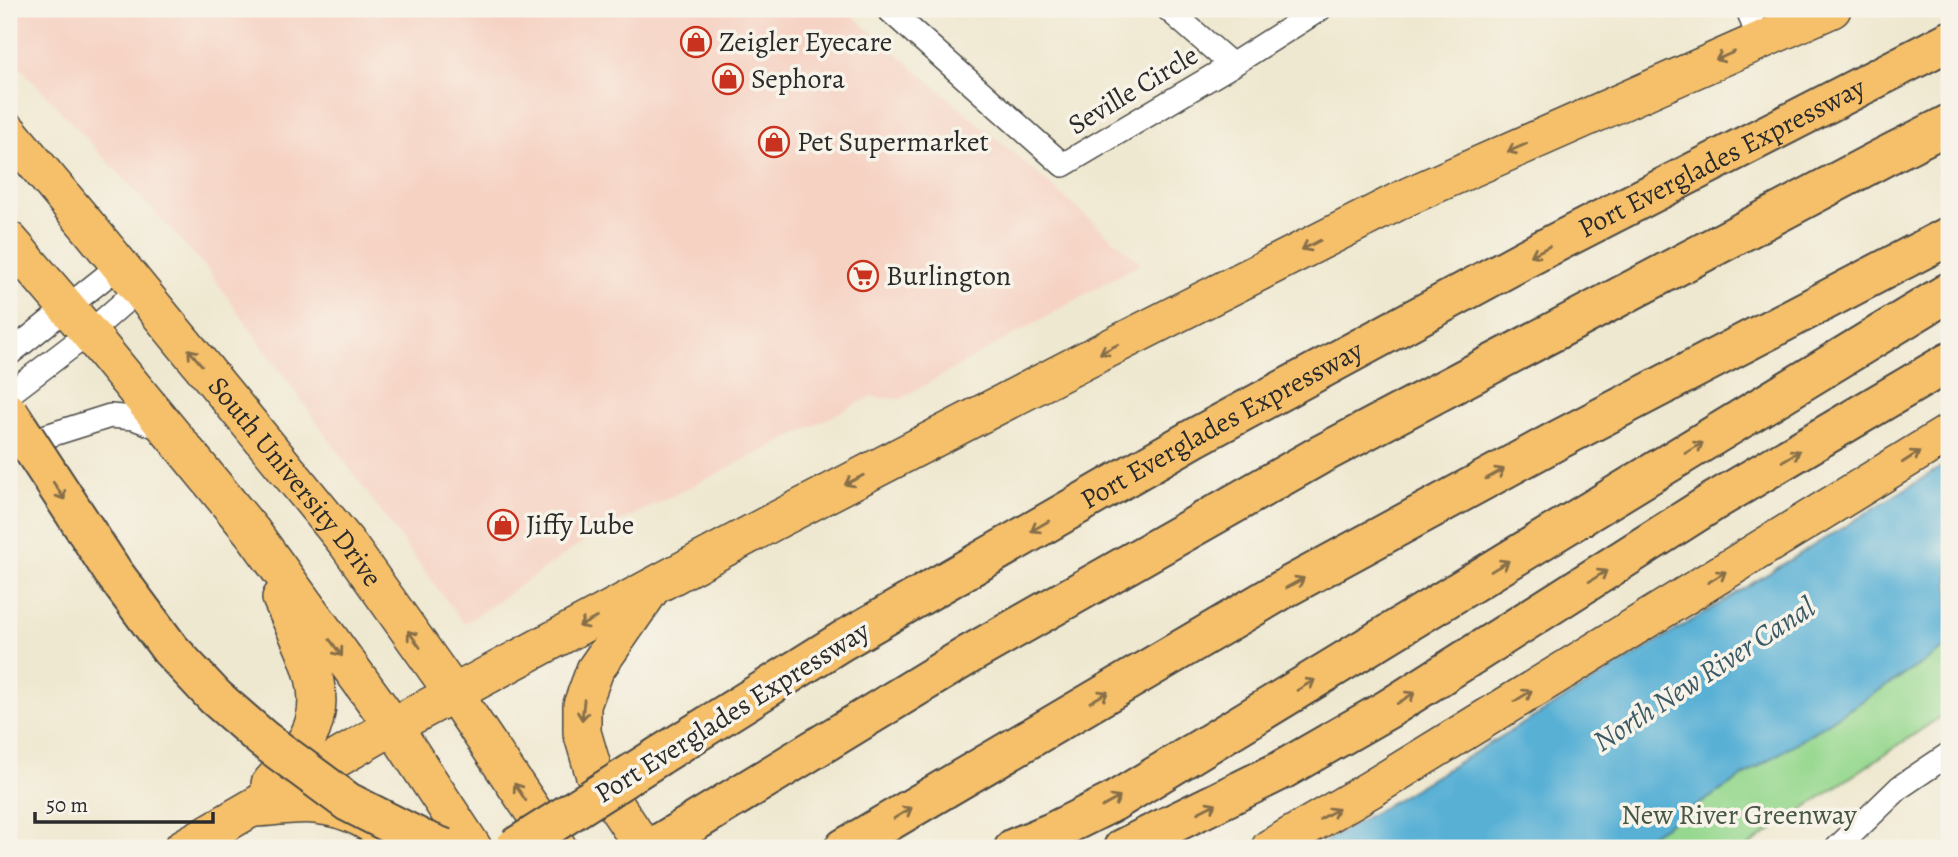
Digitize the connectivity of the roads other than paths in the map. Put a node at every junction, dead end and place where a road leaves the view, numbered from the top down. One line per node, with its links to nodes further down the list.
1 (1168, 9): 8 (street, Seville Circle)
2 (1320, 9): 8 (street, Seville Circle)
3 (1832, 9): 5 (main road)
4 (900, 12): 8 (street, Seville Circle)
5 (1753, 25): 25 (main road, one-way to 25)
6 (1949, 34): 9 (highway)
7 (1949, 41): 9 (highway, Port Everglades Expressway)
8 (1232, 65)
9 (1884, 74): 35 (highway, Port Everglades Expressway, one-way to 35, bridge)
10 (1949, 124): 30 (highway)
11 (9, 132): 14 (main road, South University Drive)
12 (1949, 236): 37 (highway, one-way to 12)
13 (9, 240): 16 (main road)
14 (129, 277): 16 (street); 16 (street); 26 (main road, South University Drive, one-way to 14)
15 (1949, 292): 38 (highway, one-way to 15)
16 (78, 320): 17 (street); 19 (street); 21 (main road)
17 (9, 354)
18 (1949, 362): 39 (highway, one-way to 18)
19 (9, 394)
20 (9, 413): 33 (highway, one-way to 33, bridge)
21 (170, 432): 23 (street); 24 (main road)
22 (1949, 433): 40 (main road, one-way to 22)
23 (9, 448)
24 (253, 533): 27 (main road, one-way to 27); 29 (main road)
25 (652, 588): 26 (main road, one-way to 26); 30 (main road, one-way to 30)
26 (454, 694): 27 (main road); 36 (main road, South University Drive, one-way to 26)
27 (393, 726): 29 (main road); 34 (main road)
28 (1949, 754): 41 (street)
29 (249, 809): 31 (main road); 32 (main road)
30 (655, 845)
31 (183, 848)
32 (395, 848)
33 (444, 848)
34 (473, 848)
35 (514, 848)
36 (558, 848)
37 (844, 848)
38 (1014, 848)
39 (1123, 848)
40 (1270, 848)
41 (1837, 848)

